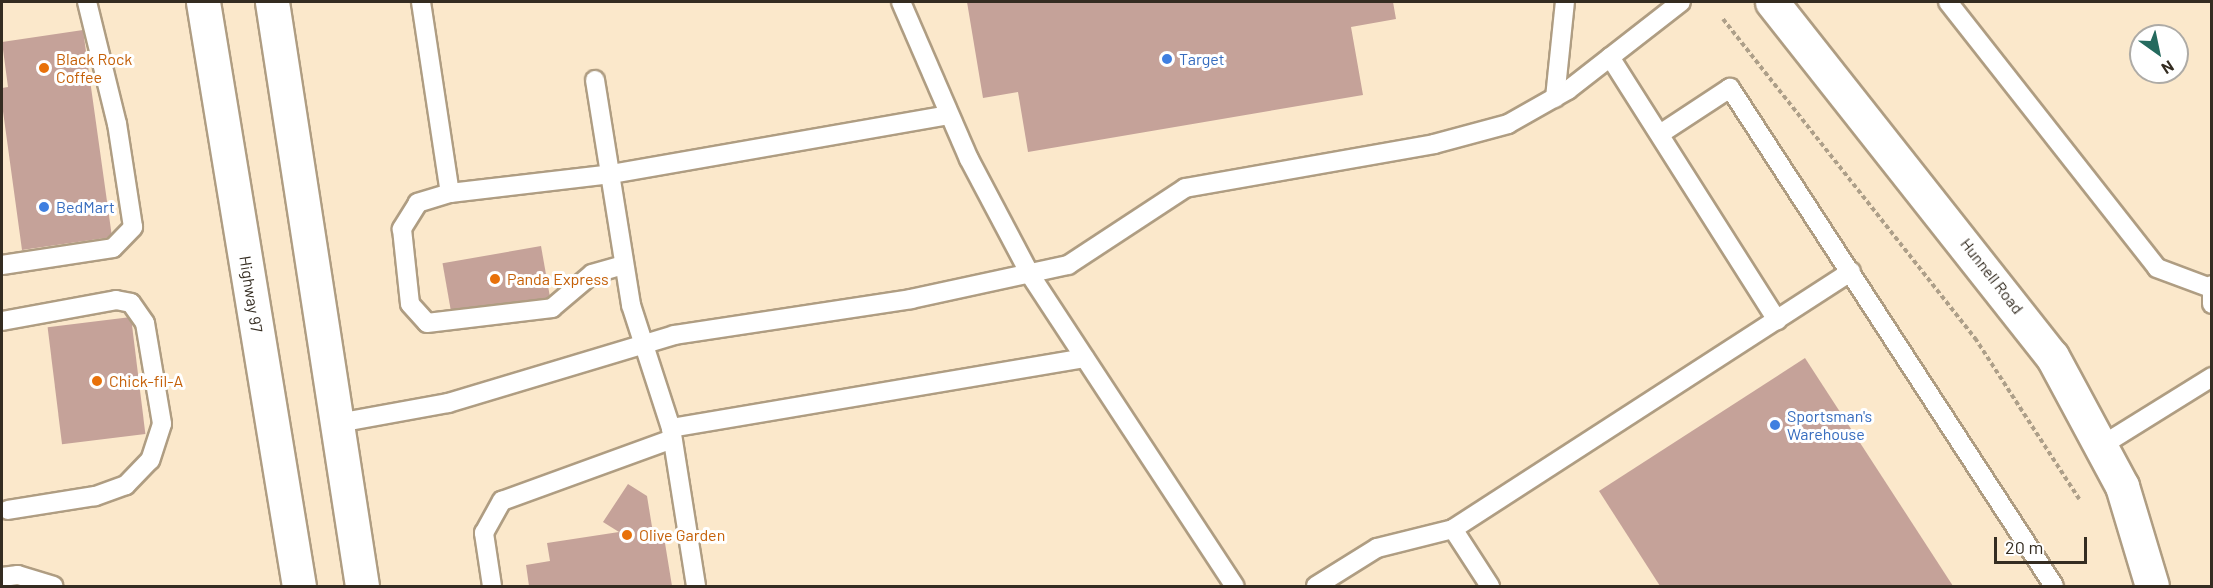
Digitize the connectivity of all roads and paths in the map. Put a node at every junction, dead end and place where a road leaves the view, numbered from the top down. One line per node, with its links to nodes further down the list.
1 (87, 2): 18 (lane)
2 (203, 2): 36 (main road, Highway 97)
3 (272, 2): 28 (main road)
4 (421, 2): 17 (lane)
5 (901, 2): 14 (lane)
6 (1565, 2): 13 (lane)
7 (1681, 2): 11 (lane)
8 (1772, 2): 30 (main road, Hunnell Road)
9 (1948, 2): 22 (lane)
10 (1723, 19): 31 (path)
11 (1610, 57): 13 (lane); 15 (lane)
12 (595, 80): 16 (lane)
13 (1555, 98): 21 (lane)
14 (948, 115): 16 (lane); 21 (lane)
15 (1660, 134): 20 (lane); 23 (lane)
16 (611, 174): 17 (lane); 19 (lane)
17 (450, 193): 19 (lane)
18 (2, 265)
19 (624, 265): 25 (lane)
20 (1851, 273): 23 (lane); 43 (lane)
21 (1031, 276): 25 (lane); 26 (lane)
22 (2210, 292)
23 (1777, 320): 33 (lane)
24 (2, 321): 32 (lane)
25 (646, 344): 28 (lane); 29 (lane)
26 (1084, 358): 29 (lane); 40 (lane)
27 (2211, 377): 30 (lane)
28 (338, 423): 37 (main road)
29 (671, 433): 38 (lane); 39 (lane)
30 (2101, 446): 44 (main road, Hunnell Road)
31 (2079, 499)
32 (8, 510)
33 (1453, 529): 41 (lane); 42 (lane)
34 (2, 577): 35 (lane)
35 (53, 586)
36 (300, 586)
37 (362, 586)
38 (492, 586)
39 (696, 586)
40 (1235, 586)
41 (1316, 586)
42 (1490, 586)
43 (2054, 586)
44 (2152, 586)

